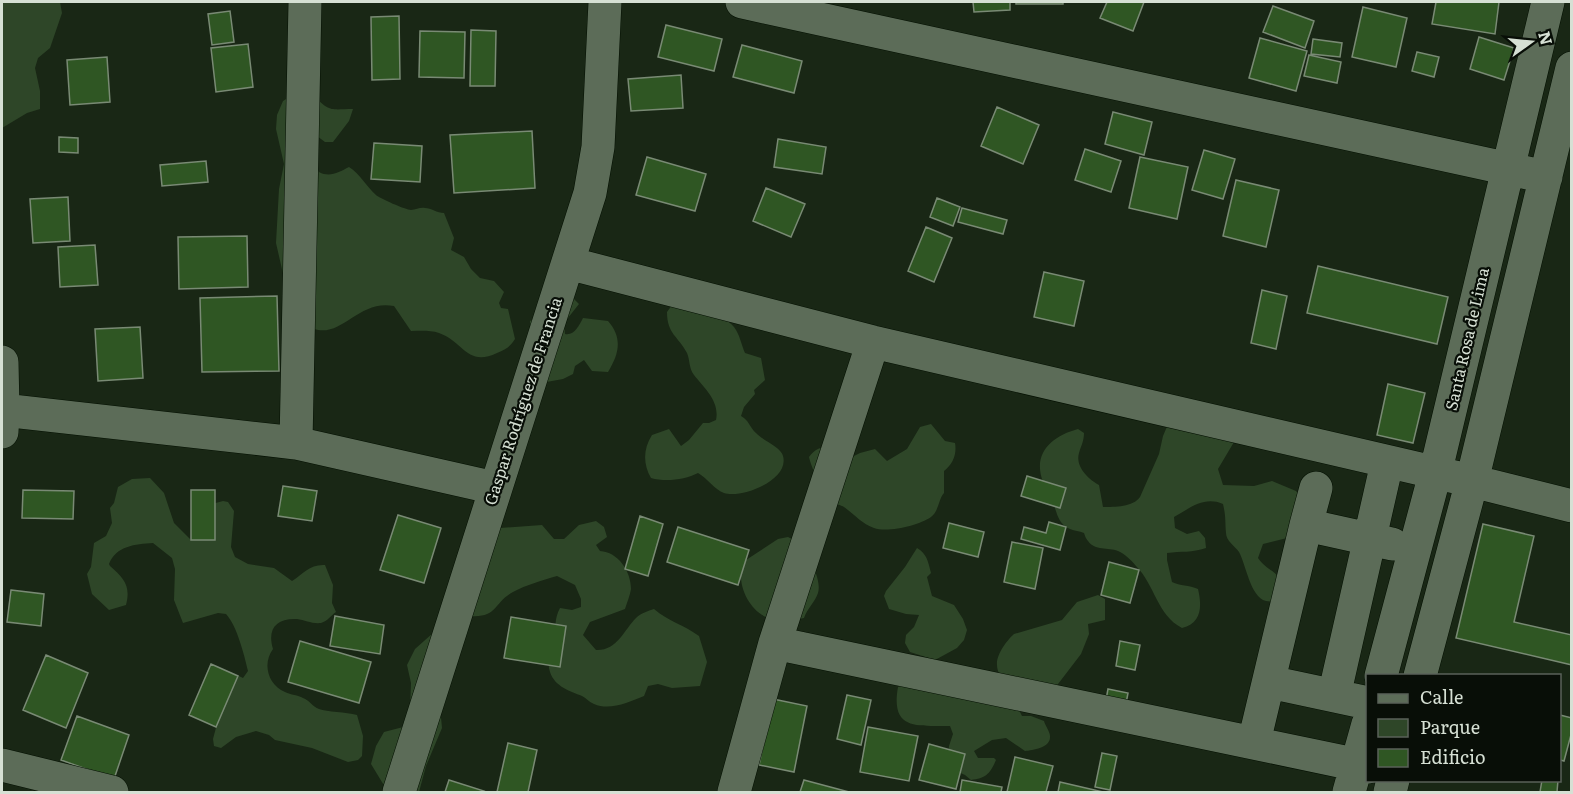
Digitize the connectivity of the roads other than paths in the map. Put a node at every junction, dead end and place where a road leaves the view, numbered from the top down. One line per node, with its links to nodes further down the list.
1 (305, 2): 12 (street)
2 (605, 2): 8 (street, Gaspar Rodríguez de Francia)
3 (742, 2): 6 (street)
4 (1548, 2): 6 (street, Santa Rosa de Lima)
5 (1572, 68): 7 (street)
6 (1507, 170): 7 (street); 14 (street, Santa Rosa de Lima)
7 (1546, 177): 15 (street)
8 (568, 263): 9 (street); 16 (street, Gaspar Rodríguez de Francia)
9 (873, 342): 13 (street); 22 (street)
10 (2, 362): 11 (street)
11 (2, 421): 12 (street)
12 (296, 444): 16 (street)
13 (1387, 463): 14 (street); 20 (street)
14 (1436, 474): 15 (street); 21 (street, Santa Rosa de Lima)
15 (1472, 481): 18 (street); 24 (street)
16 (495, 488): 33 (street, Gaspar Rodríguez de Francia)
17 (1316, 488): 19 (street)
18 (1572, 506)
19 (1306, 525): 20 (street); 25 (street)
20 (1370, 538): 21 (street); 26 (street)
21 (1415, 549): 23 (street, Santa Rosa de Lima)
22 (775, 643): 29 (street); 34 (street)
23 (1381, 674)
24 (1420, 674)
25 (1269, 682): 26 (street); 29 (street)
26 (1334, 696): 27 (street)
27 (1366, 703)
28 (1366, 734): 31 (street)
29 (1254, 742): 31 (street)
30 (2, 765): 32 (street)
31 (1358, 774)
32 (112, 792)
33 (399, 792)
34 (734, 792)

